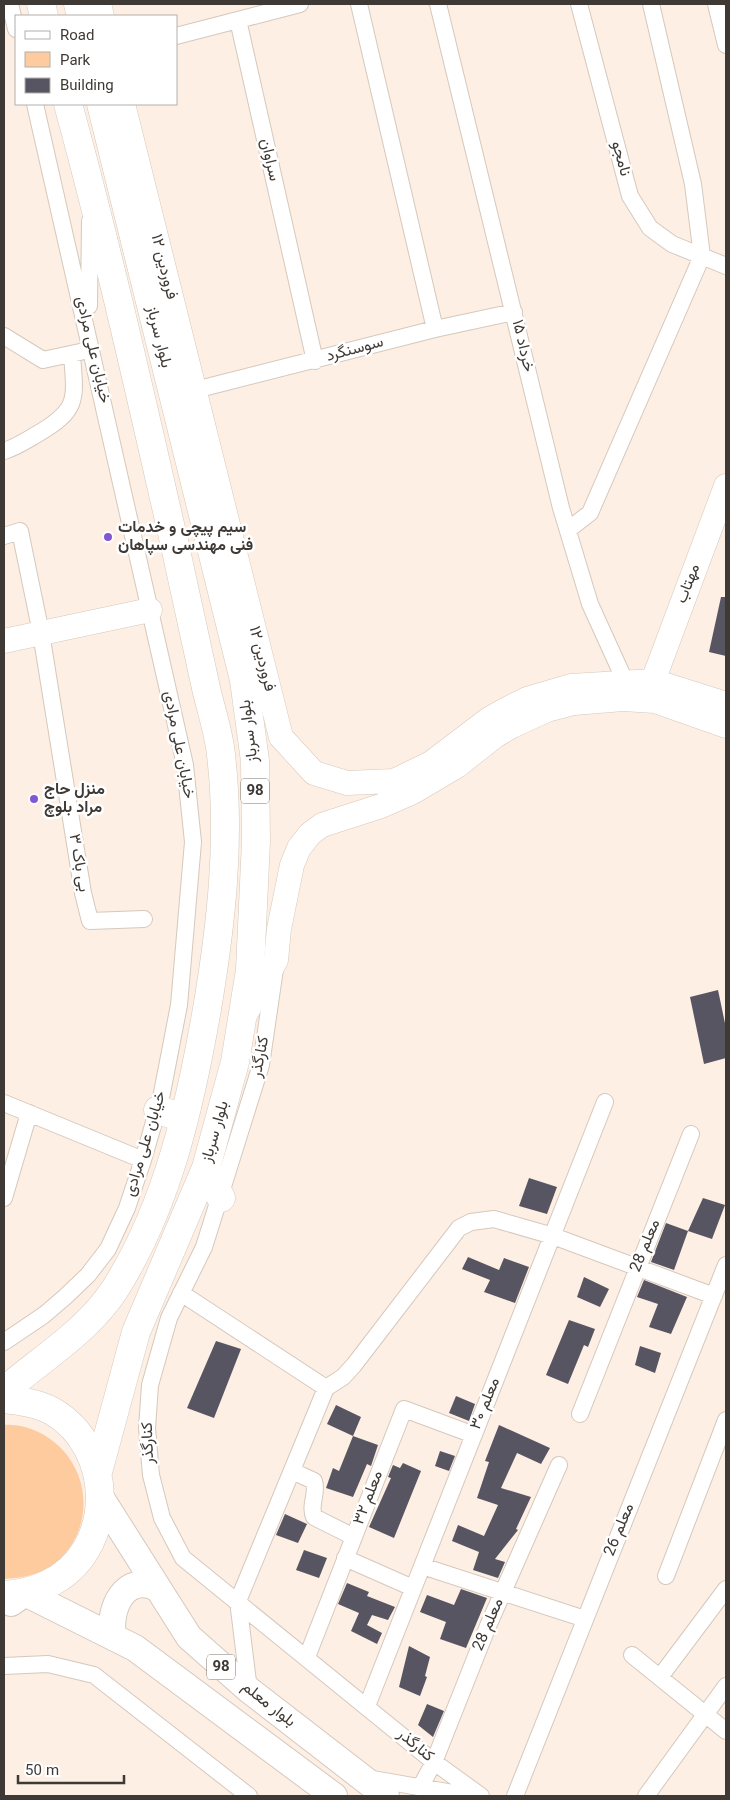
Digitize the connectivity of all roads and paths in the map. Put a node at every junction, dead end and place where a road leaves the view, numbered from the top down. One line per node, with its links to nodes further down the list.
1 (10, 4): 9 (street)
2 (300, 4): 8 (street)
3 (359, 4): 25 (street)
4 (438, 4): 23 (street, ۱۵ خرداد)
5 (579, 4): 20 (street, نامجو)
6 (651, 4): 20 (street)
7 (716, 4): 11 (street)
8 (238, 20): 10 (street); 30 (street, سراوان)
9 (15, 25)
10 (178, 35)
11 (726, 45)
12 (35, 105): 26 (street, خیابان علی مرادی)
13 (68, 105): 18 (highway, بلوار سرباز / 98)
14 (72, 105): 15 (highway)
15 (87, 105)
16 (124, 105): 24 (street, ۱۲ فروردین)
17 (104, 116): 18 (highway); 22 (highway, بلوار سرباز / 98)
18 (76, 135): 19 (highway, بلوار سرباز / 98)
19 (90, 188): 26 (street); 50 (highway, بلوار سرباز / 98)
20 (702, 256): 21 (street, نامجو); 34 (street)
21 (726, 266)
22 (144, 280): 24 (street); 45 (highway, بلوار سرباز / 98)
23 (514, 312): 25 (street, سوسنگرد); 34 (street, ۱۵ خرداد)
24 (174, 314): 31 (street, ۱۲ فروردین)
25 (435, 329): 30 (street, سوسنگرد)
26 (88, 331): 28 (street, خیابان علی مرادی)
27 (4, 336): 29 (street)
28 (92, 350): 29 (street); 36 (street, خیابان علی مرادی)
29 (72, 354): 32 (street)
30 (315, 361): 31 (street, سوسنگرد)
31 (195, 390): 40 (street, ۱۲ فروردین)
32 (4, 451)
33 (726, 486): 39 (street, مهتاب)
34 (568, 530): 40 (street, ۱۵ خرداد)
35 (4, 536): 37 (street)
36 (150, 610): 37 (street); 48 (street, خیابان علی مرادی)
37 (41, 633): 38 (street); 43 (street, بی باک ۳)
38 (4, 640)
39 (653, 681): 40 (street, ۱۲ فروردین); 41 (street, ۱۲ فروردین)
40 (624, 690): 42 (street, ۱۲ فروردین); 44 (street, ۱۲ فروردین)
41 (726, 704)
42 (726, 726)
43 (144, 919)
44 (276, 960): 45 (street, ۱۲ فروردین); 55 (street, کنارگذر)
45 (242, 1021): 53 (highway, بلوار سرباز / 98)
46 (605, 1102): 56 (street, معلم ۳۰)
47 (4, 1103): 49 (street)
48 (158, 1110): 50 (highway); 52 (street, خیابان علی مرادی)
49 (29, 1113): 52 (street); 54 (street)
50 (184, 1118): 63 (highway, بلوار سرباز / 98)
51 (691, 1134): 58 (street, معلم 28)
52 (144, 1160): 61 (street, خیابان علی مرادی)
53 (206, 1168): 55 (highway); 71 (highway, بلوار سرباز / 98)
54 (4, 1198)
55 (221, 1198): 59 (street, کنارگذر)
56 (552, 1236): 58 (street); 62 (street); 67 (street, معلم ۳۰)
57 (726, 1265): 60 (street, معلم 26)
58 (638, 1268): 60 (street); 65 (street, معلم 28)
59 (181, 1293): 62 (street); 81 (street, کنارگذر)
60 (714, 1296): 82 (street, معلم 26)
61 (4, 1342)
62 (326, 1388): 70 (street)
63 (4, 1391)
64 (4, 1399): 71 (highway, 98)
65 (580, 1414)
66 (726, 1420): 68 (street)
67 (474, 1436): 72 (street, معلم ۳۲); 74 (street, معلم ۳۰)
68 (722, 1443): 75 (street)
69 (559, 1465): 79 (street, معلم 28)
70 (292, 1471): 72 (street); 81 (street)
71 (100, 1485): 76 (main road, بلوار معلم / 98); 80 (highway, 98)
72 (354, 1537): 73 (street, معلم ۳۲)
73 (345, 1558): 77 (street); 85 (street, معلم ۳۲)
74 (422, 1566): 77 (street, معلم ۳۰); 79 (street)
75 (666, 1576)
76 (157, 1588): 83 (main road); 89 (main road, بلوار معلم / 98)
77 (413, 1588): 90 (street, معلم ۳۰)
78 (726, 1589): 87 (street)
79 (503, 1592): 82 (street); 93 (street, معلم 28)
80 (11, 1599): 83 (main road, بلوار معلم / 98)
81 (238, 1601): 85 (street, کنارگذر); 89 (street)
82 (585, 1619): 101 (street, معلم 26)
83 (113, 1636): 96 (main road, بلوار معلم / 98)
84 (632, 1655): 87 (street)
85 (307, 1657): 90 (street, کنارگذر)
86 (4, 1666): 97 (street)
87 (660, 1677): 91 (street)
88 (726, 1686): 91 (street)
89 (249, 1690): 94 (main road, بلوار معلم / 98)
90 (367, 1706): 93 (street, کنارگذر)
91 (705, 1714): 92 (street); 102 (street)
92 (726, 1731)
93 (434, 1762): 95 (street, معلم 28); 100 (street, کنارگذر)
94 (361, 1777): 95 (street); 98 (main road, بلوار معلم / 98)
95 (421, 1786): 99 (street)
96 (332, 1795)
97 (249, 1796)
98 (386, 1796)
99 (470, 1796)
100 (481, 1796)
101 (515, 1796)
102 (646, 1796)

